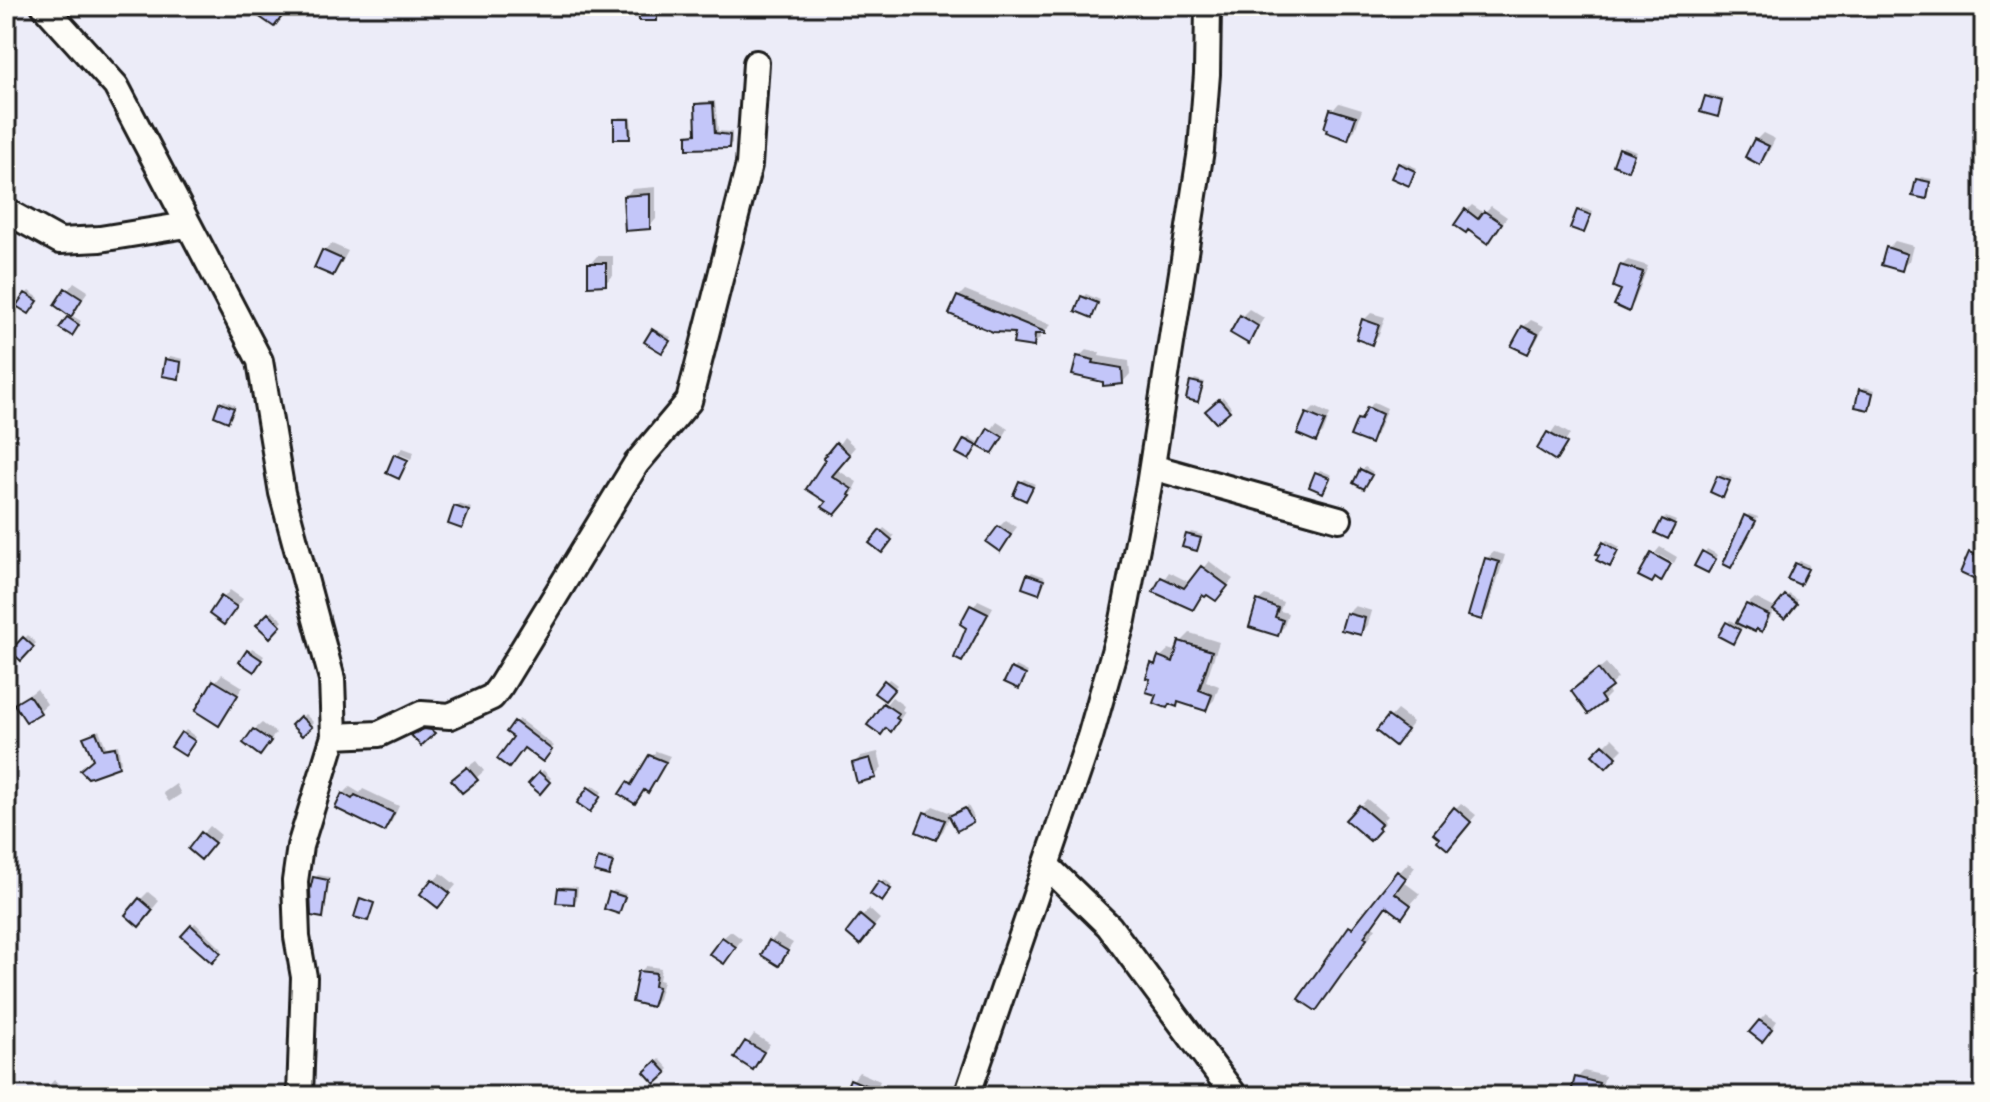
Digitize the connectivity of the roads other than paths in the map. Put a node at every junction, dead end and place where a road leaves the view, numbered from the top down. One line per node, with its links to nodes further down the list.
1 (44, 6): 5 (street)
2 (1208, 6): 6 (street)
3 (756, 63): 8 (street)
4 (6, 211): 5 (street)
5 (187, 225): 8 (street)
6 (1152, 467): 7 (street); 9 (street)
7 (1339, 519)
8 (334, 736): 10 (street)
9 (1047, 866): 11 (street); 12 (street)
10 (300, 1096)
11 (967, 1096)
12 (1235, 1096)

